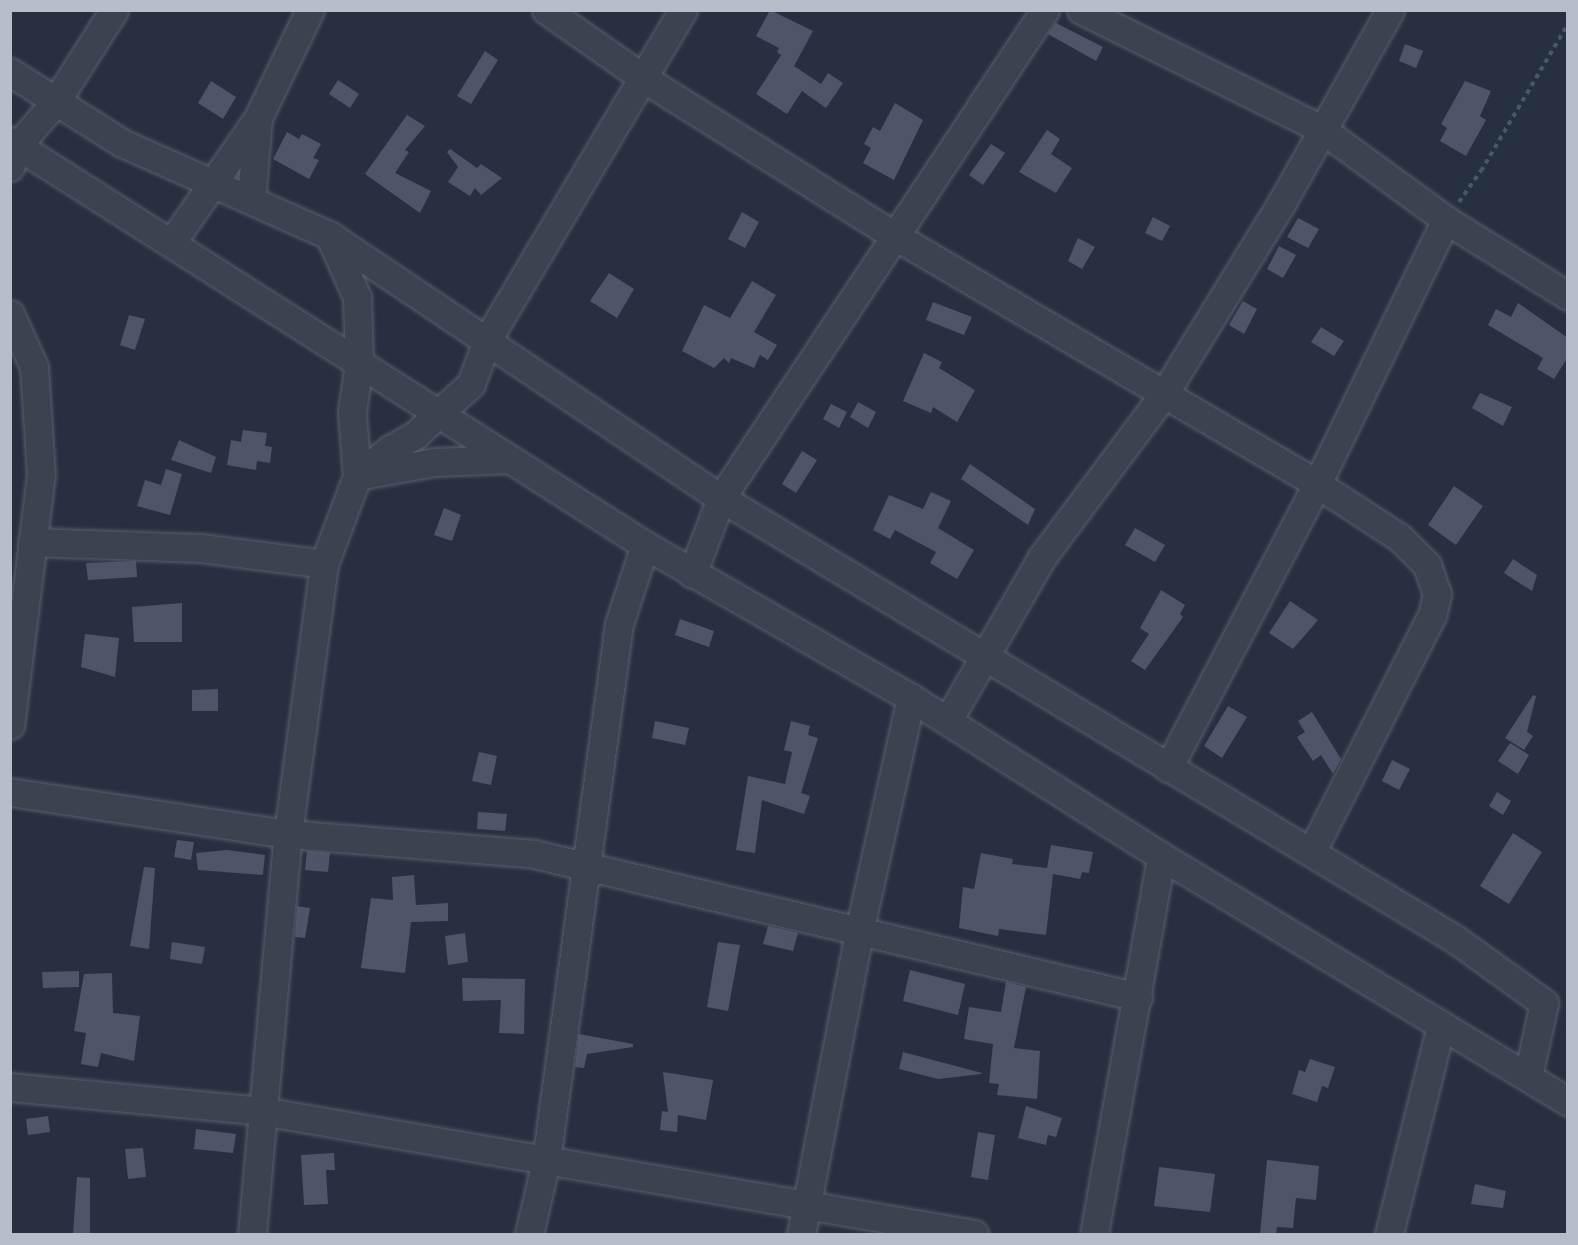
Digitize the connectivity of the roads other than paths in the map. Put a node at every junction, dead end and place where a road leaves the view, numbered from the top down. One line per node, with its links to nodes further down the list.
1 (114, 10): 10 (street)
2 (310, 10): 11 (street)
3 (546, 10): 9 (street)
4 (683, 10): 9 (street)
5 (1045, 10): 18 (street)
6 (1081, 10): 12 (street)
7 (1390, 10): 12 (street)
8 (10, 72): 10 (street)
9 (643, 78): 18 (street); 22 (street)
10 (56, 101): 13 (street); 14 (street)
11 (258, 118): 14 (street); 15 (street)
12 (1320, 128): 16 (street); 24 (street)
13 (13, 151): 19 (street)
14 (211, 182): 15 (street); 19 (street)
15 (251, 199): 17 (street)
16 (1446, 220): 20 (street); 28 (street)
17 (329, 235): 22 (street); 23 (street)
18 (895, 236): 24 (street); 29 (street)
19 (172, 242): 23 (street)
20 (1568, 296)
21 (10, 314): 30 (street)
22 (487, 340): 25 (street); 29 (street)
23 (359, 363): 25 (street); 27 (street)
24 (1164, 394): 28 (street); 34 (street)
25 (436, 412): 26 (street); 27 (street)
26 (510, 459): 27 (street); 31 (street)
27 (357, 476): 32 (street)
28 (1317, 484): 38 (street); 41 (street)
29 (721, 498): 33 (street); 34 (street)
30 (32, 542): 32 (street); 37 (street)
31 (645, 545): 33 (street); 43 (street)
32 (324, 564): 40 (street)
33 (692, 574): 35 (street)
34 (986, 658): 36 (street); 38 (street)
35 (911, 698): 36 (street); 44 (street)
36 (948, 720): 42 (street)
37 (10, 725)
38 (1168, 768): 41 (street)
39 (10, 792): 40 (street)
40 (288, 834): 43 (street); 50 (street)
41 (1312, 851): 47 (street)
42 (1161, 856): 45 (street); 46 (street)
43 (584, 866): 44 (street); 51 (street)
44 (859, 932): 45 (street); 52 (street)
45 (1138, 997): 57 (street)
46 (1441, 1025): 47 (street); 58 (street)
47 (1528, 1076): 49 (street)
48 (10, 1087): 50 (street)
49 (1568, 1102)
50 (262, 1111): 51 (street); 53 (street)
51 (546, 1161): 52 (street); 54 (street)
52 (805, 1203): 55 (street); 56 (street)
53 (252, 1234)
54 (529, 1234)
55 (801, 1234)
56 (974, 1234)
57 (1094, 1234)
58 (1389, 1234)

